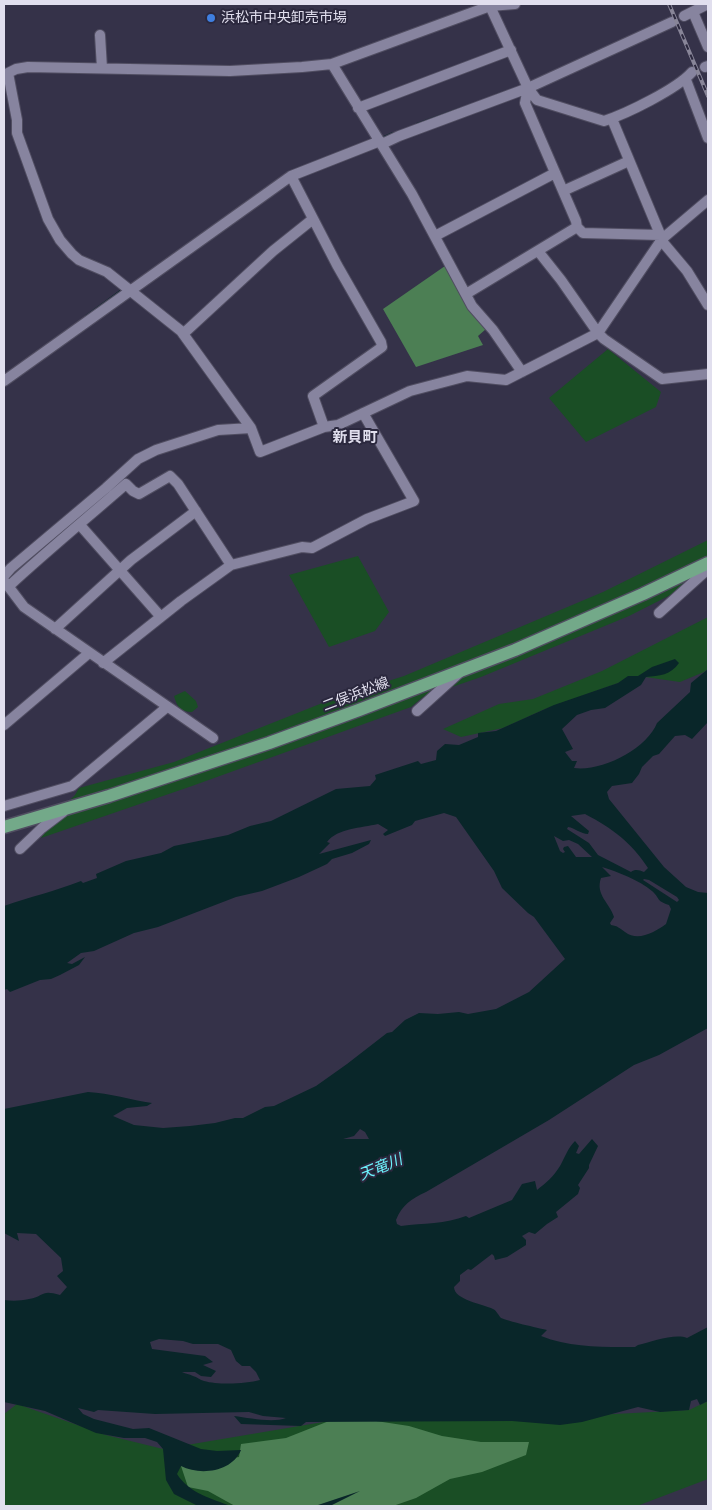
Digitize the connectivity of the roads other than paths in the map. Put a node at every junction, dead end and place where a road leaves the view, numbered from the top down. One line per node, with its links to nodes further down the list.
1 (515, 4): 3 (street)
2 (708, 4): 4 (street)
3 (489, 5): 8 (street); 9 (street)
4 (692, 10): 7 (street)
5 (672, 22): 12 (street)
6 (100, 35): 10 (street)
7 (708, 47)
8 (511, 50): 12 (street); 13 (street)
9 (332, 64): 10 (street); 13 (street)
10 (102, 68): 11 (street)
11 (6, 74): 27 (street)
12 (528, 88): 14 (street); 16 (street); 18 (street)
13 (358, 108): 16 (street)
14 (612, 118): 15 (street); 17 (street)
15 (708, 138)
16 (381, 142): 19 (street); 24 (street)
17 (629, 161): 20 (street); 25 (street)
18 (555, 173): 20 (street); 24 (street)
19 (291, 176): 22 (street); 27 (street)
20 (563, 191): 23 (street)
21 (708, 200): 25 (street)
22 (314, 218): 31 (street); 36 (street)
23 (577, 226): 25 (street); 26 (street)
24 (435, 236): 28 (street)
25 (661, 238): 29 (street); 30 (street)
26 (538, 251): 28 (street); 30 (street)
27 (129, 291): 31 (street); 34 (street)
28 (466, 294): 32 (street)
29 (708, 305)
30 (598, 333): 32 (street); 33 (street)
31 (183, 334): 37 (street)
32 (522, 372): 35 (street)
33 (708, 374)
34 (4, 381)
35 (363, 413): 36 (street); 41 (street)
36 (324, 427): 37 (street)
37 (251, 428): 44 (street)
38 (196, 511): 39 (street); 41 (street); 43 (street)
39 (80, 524): 43 (street); 44 (street)
40 (708, 563): 50 (main road, 二俣浜松線)
41 (231, 564): 46 (street)
42 (708, 568): 45 (street)
43 (119, 570): 46 (street); 47 (street)
44 (6, 581): 47 (street)
45 (659, 612)
46 (161, 617): 49 (street)
47 (55, 629): 48 (street)
48 (89, 653): 49 (street); 53 (street)
49 (103, 663): 51 (street)
50 (463, 669): 52 (street); 56 (main road, 二俣浜松線)
51 (167, 707): 54 (street); 55 (street)
52 (417, 711)
53 (4, 725)
54 (213, 738)
55 (4, 806)
56 (68, 807): 57 (main road, 二俣浜松線); 58 (street)
57 (4, 827)
58 (20, 849)

